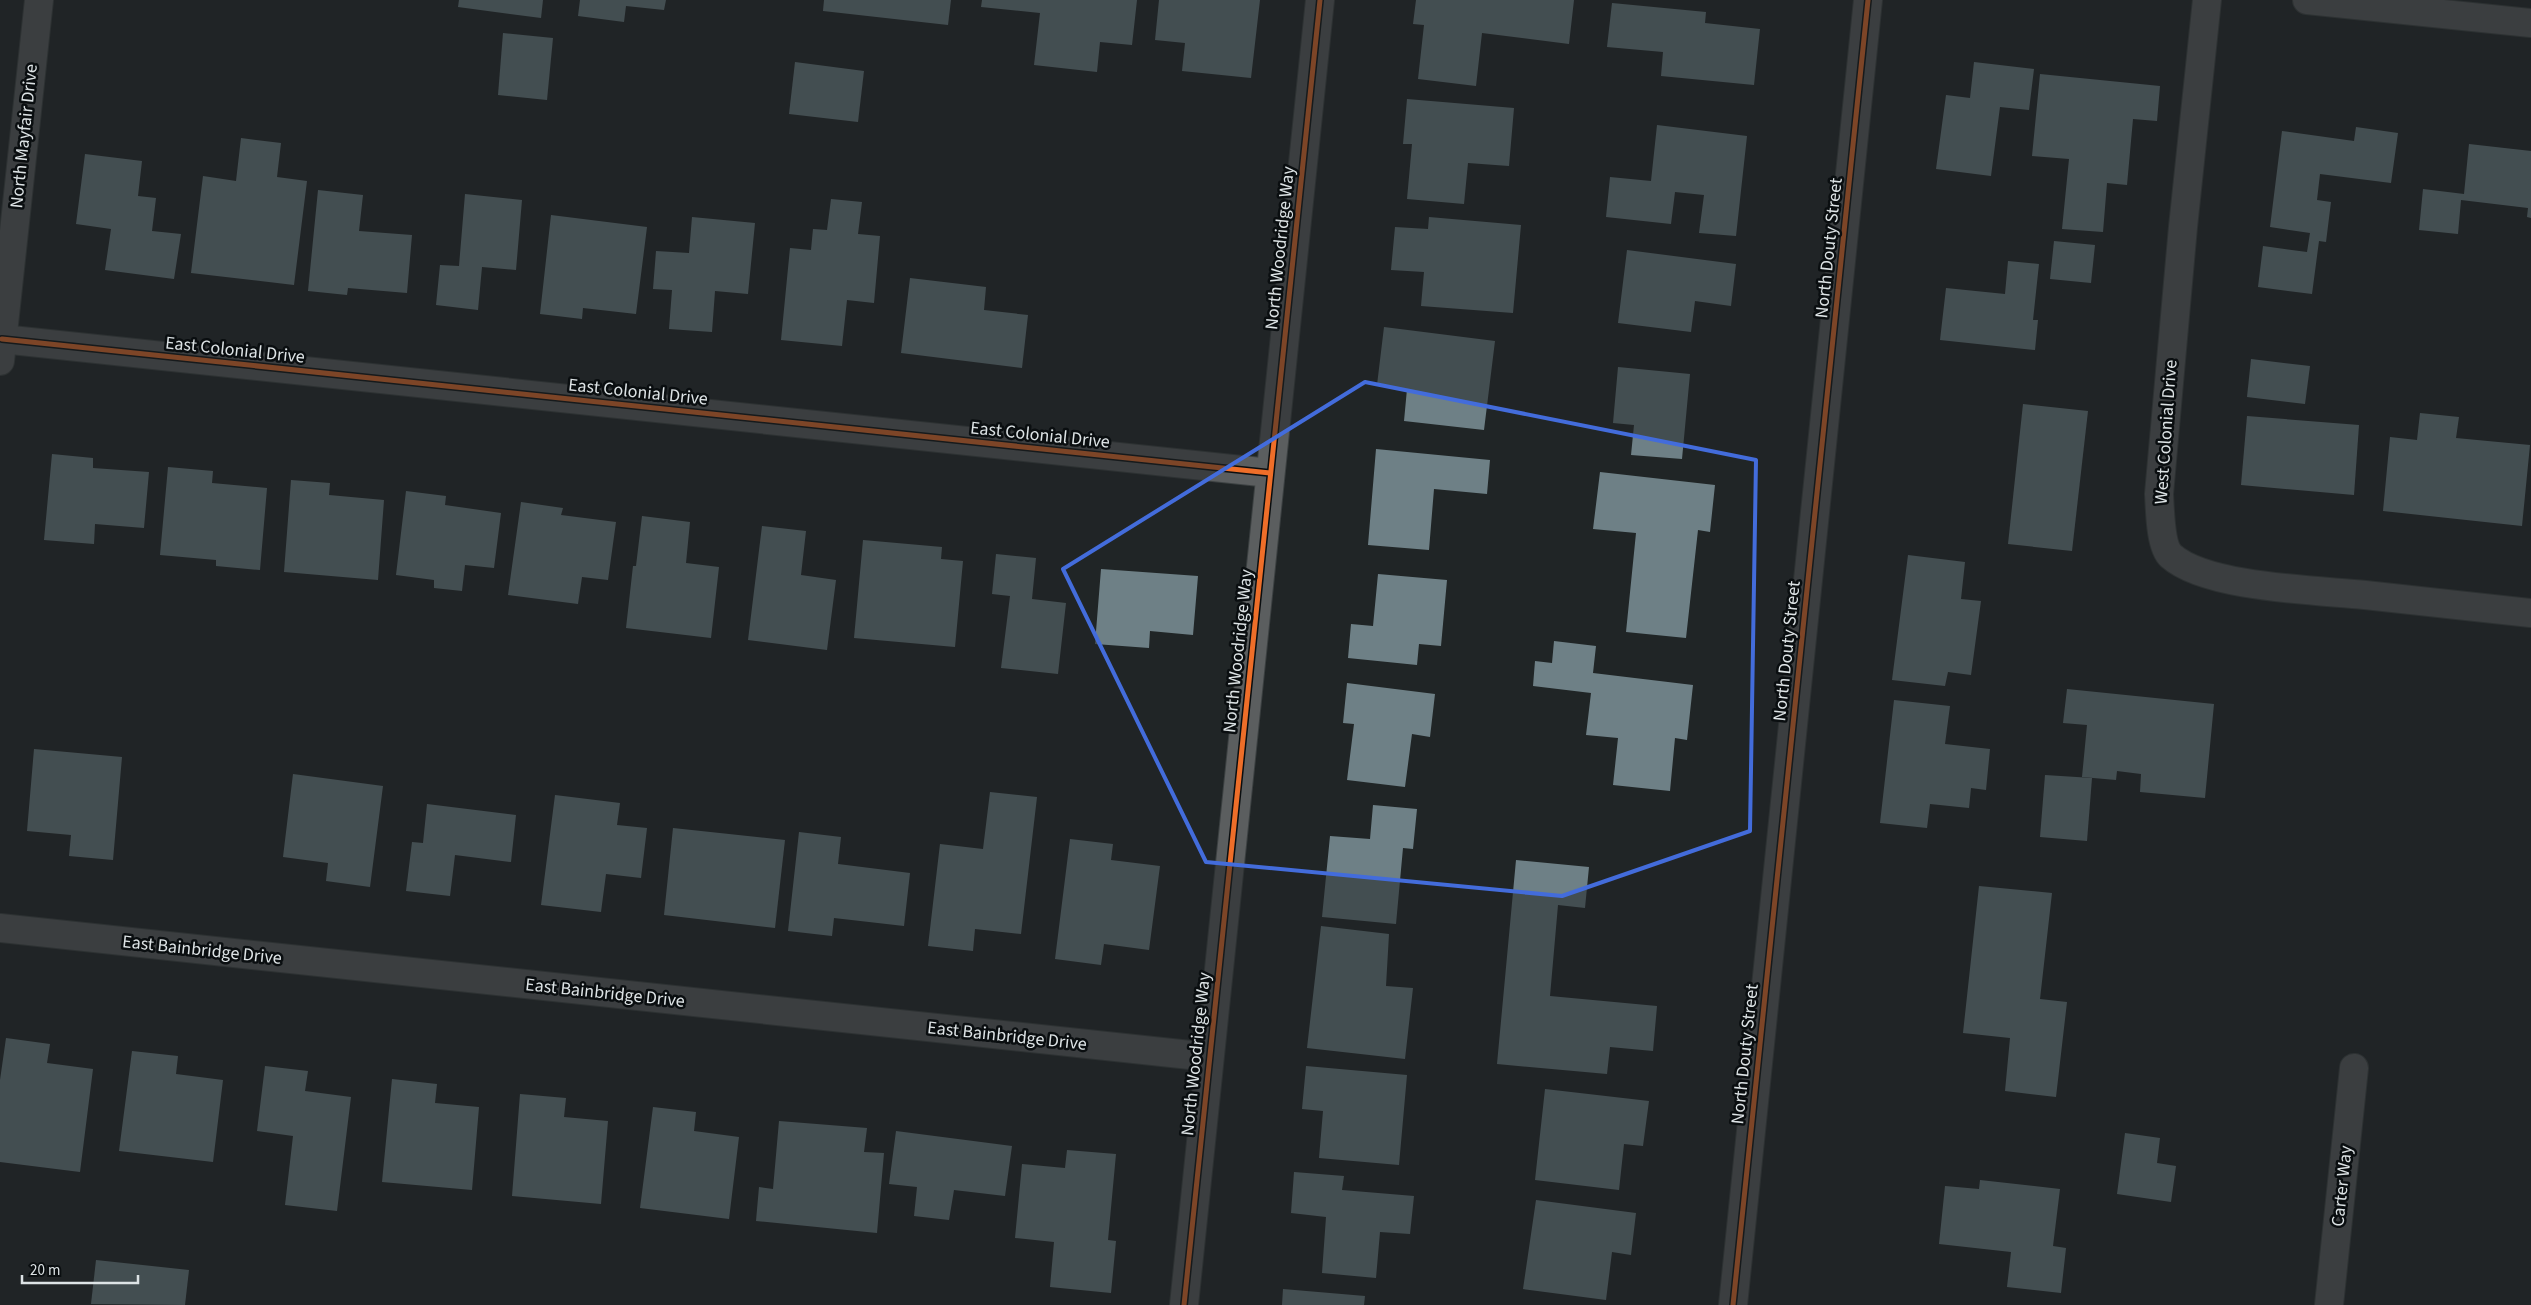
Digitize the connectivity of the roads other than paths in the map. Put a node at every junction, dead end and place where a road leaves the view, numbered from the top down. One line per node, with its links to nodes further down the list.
1 (39, 0): 7 (street, North Mayfair Drive)
2 (1320, 0): 8 (street, North Woodridge Way)
3 (1868, 0): 14 (street, North Douty Street)
4 (2207, 0): 9 (street, West Colonial Drive)
5 (2307, 0): 6 (street)
6 (2531, 23)
7 (1, 350): 8 (street, East Colonial Drive)
8 (1270, 473): 11 (street, North Woodridge Way)
9 (2531, 613)
10 (0, 928): 11 (street, East Bainbridge Drive)
11 (1209, 1057): 13 (street, North Woodridge Way)
12 (2354, 1068): 15 (street, Carter Way)
13 (1184, 1305)
14 (1733, 1305)
15 (2330, 1305)

